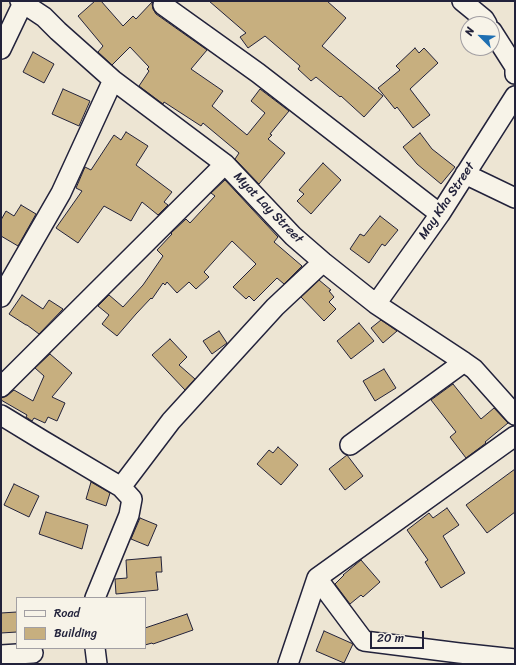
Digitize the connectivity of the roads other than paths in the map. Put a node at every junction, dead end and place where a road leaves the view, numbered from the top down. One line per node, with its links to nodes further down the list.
1 (462, 1): 5 (street)
2 (22, 2): 4 (street, Myat Lay Street); 7 (street)
3 (163, 5): 14 (street)
4 (45, 9): 9 (street, Myat Lay Street)
5 (480, 16)
6 (500, 44): 8 (street)
7 (1, 49)
8 (515, 74)
9 (113, 80): 11 (street, Myat Lay Street); 16 (street)
10 (515, 96): 12 (street, May Kha Street)
11 (225, 164): 15 (street, Myat Lay Street); 19 (street)
12 (465, 174): 13 (street); 14 (street, May Kha Street)
13 (515, 198)
14 (440, 214): 17 (street, May Kha Street)
15 (323, 262): 17 (street, Myat Lay Street); 24 (street)
16 (1, 297)
17 (376, 304): 18 (street, Myat Lay Street)
18 (464, 362): 21 (street, Myat Lay Street); 23 (street)
19 (1, 388)
20 (1, 415): 24 (street)
21 (515, 415)
22 (515, 436): 25 (street)
23 (350, 445)
24 (121, 487): 26 (street)
25 (318, 578): 30 (street); 33 (street)
26 (95, 597)
27 (95, 649): 32 (street)
28 (33, 653): 29 (street)
29 (1, 656)
30 (458, 658): 31 (street)
31 (515, 659)
32 (97, 664)
33 (288, 664)

